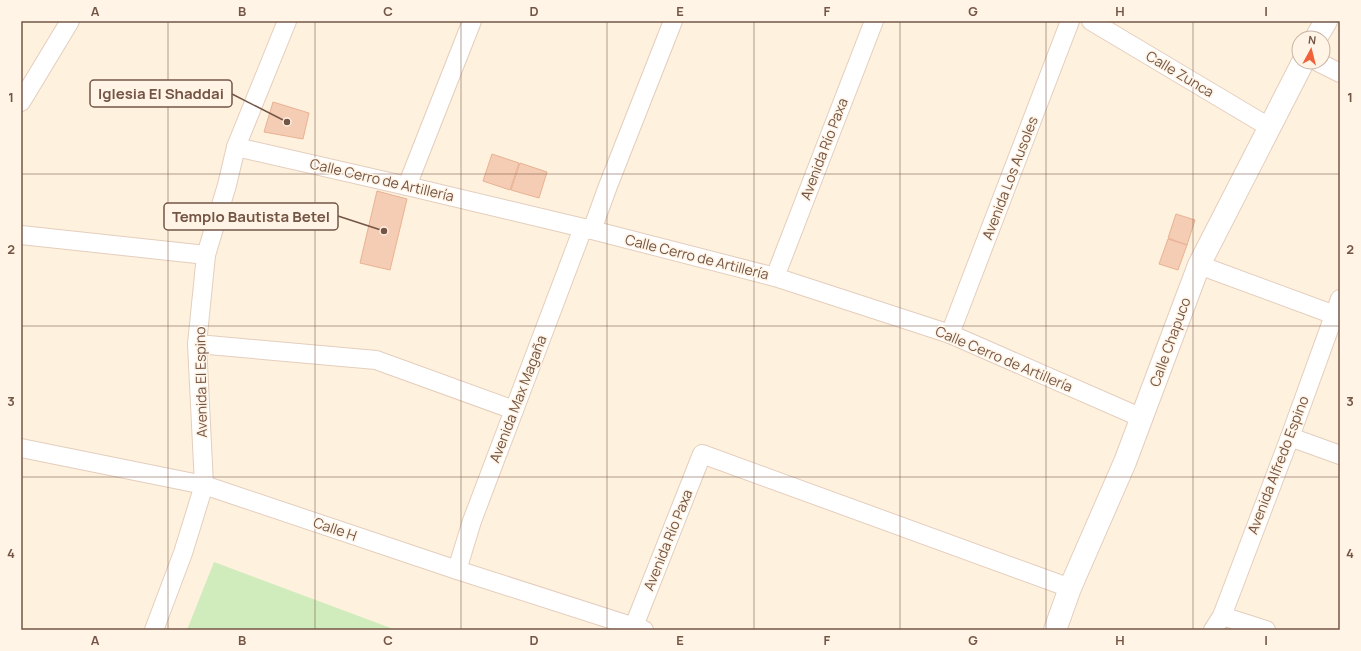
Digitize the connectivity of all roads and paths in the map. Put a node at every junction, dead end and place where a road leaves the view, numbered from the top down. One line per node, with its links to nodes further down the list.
1 (70, 21): 13 (street)
2 (287, 21): 15 (street, Avenida El Espino)
3 (472, 21): 16 (street)
4 (673, 21): 17 (street, Avenida Max Magaña)
5 (874, 21): 21 (street, Avenida Río Paxa)
6 (1070, 21): 23 (street, Avenida Los Ausoles)
7 (1092, 21): 14 (street, Calle Zunca)
8 (1326, 21): 9 (street)
9 (1321, 30)
10 (1331, 68): 12 (street)
11 (1298, 70): 14 (street, Calle Chapuco)
12 (1340, 73)
13 (21, 102)
14 (1269, 127): 20 (street, Calle Chapuco)
15 (236, 147): 16 (street, Calle Cerro de Artillería); 19 (street, Avenida El Espino)
16 (407, 186): 17 (street, Calle Cerro de Artillería)
17 (587, 229): 21 (street, Calle Cerro de Artillería); 25 (street, Avenida Max Magaña)
18 (21, 235): 19 (street)
19 (206, 255): 24 (street, Avenida El Espino)
20 (1198, 265): 22 (street); 26 (street, Calle Chapuco)
21 (775, 277): 23 (street, Calle Cerro de Artillería)
22 (1338, 311): 27 (street, Avenida Alfredo Espino)
23 (950, 334): 26 (street, Calle Cerro de Artillería)
24 (197, 344): 25 (street); 30 (street, Avenida El Espino)
25 (514, 410): 31 (street, Avenida Max Magaña)
26 (1142, 418): 32 (street, Calle Chapuco)
27 (1290, 437): 29 (street); 33 (street, Avenida Alfredo Espino)
28 (21, 448): 30 (street, Calle H)
29 (1340, 455)
30 (204, 485): 31 (street, Calle H); 35 (street, Avenida El Espino)
31 (457, 570): 34 (street, Calle H)
32 (1070, 588): 34 (street, Avenida Río Paxa); 36 (street, Calle Chapuco)
33 (1218, 623): 37 (street)
34 (639, 628)
35 (154, 630)
36 (1055, 630)
37 (1266, 630)

